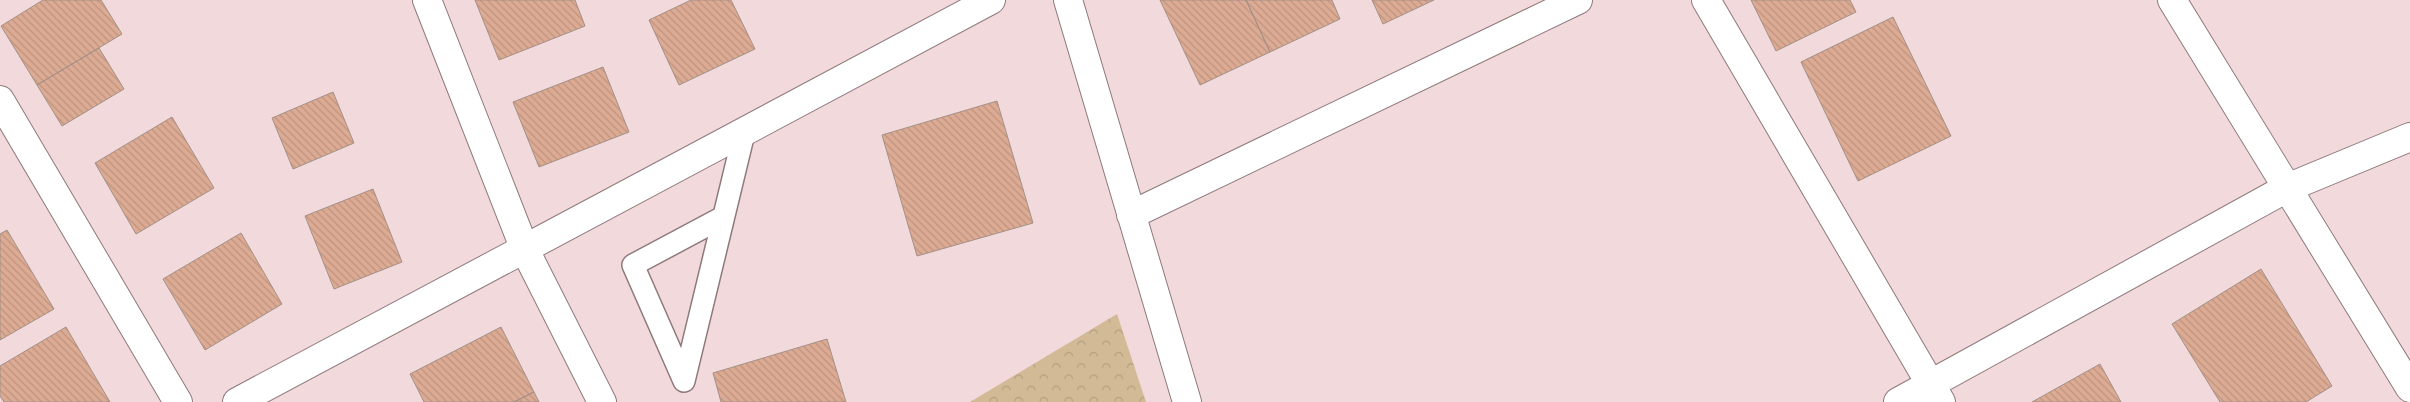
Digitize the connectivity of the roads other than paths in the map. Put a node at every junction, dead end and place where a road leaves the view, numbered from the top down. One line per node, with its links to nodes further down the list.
1 (427, 0): 13 (street)
2 (991, 0): 8 (street)
3 (1068, 0): 11 (street)
4 (1578, 0): 11 (street)
5 (1706, 0): 15 (street)
6 (2172, 0): 10 (street)
7 (0, 100): 16 (street)
8 (744, 133): 12 (lane); 13 (street)
9 (2410, 137): 10 (street)
10 (2287, 188): 14 (street); 15 (street)
11 (1131, 215): 19 (street)
12 (723, 217): 12 (lane)
13 (525, 250): 17 (street); 18 (street)
14 (2410, 388)
15 (1936, 393): 20 (street)
16 (178, 402)
17 (237, 402)
18 (602, 402)
19 (1187, 402)
20 (1898, 402)

